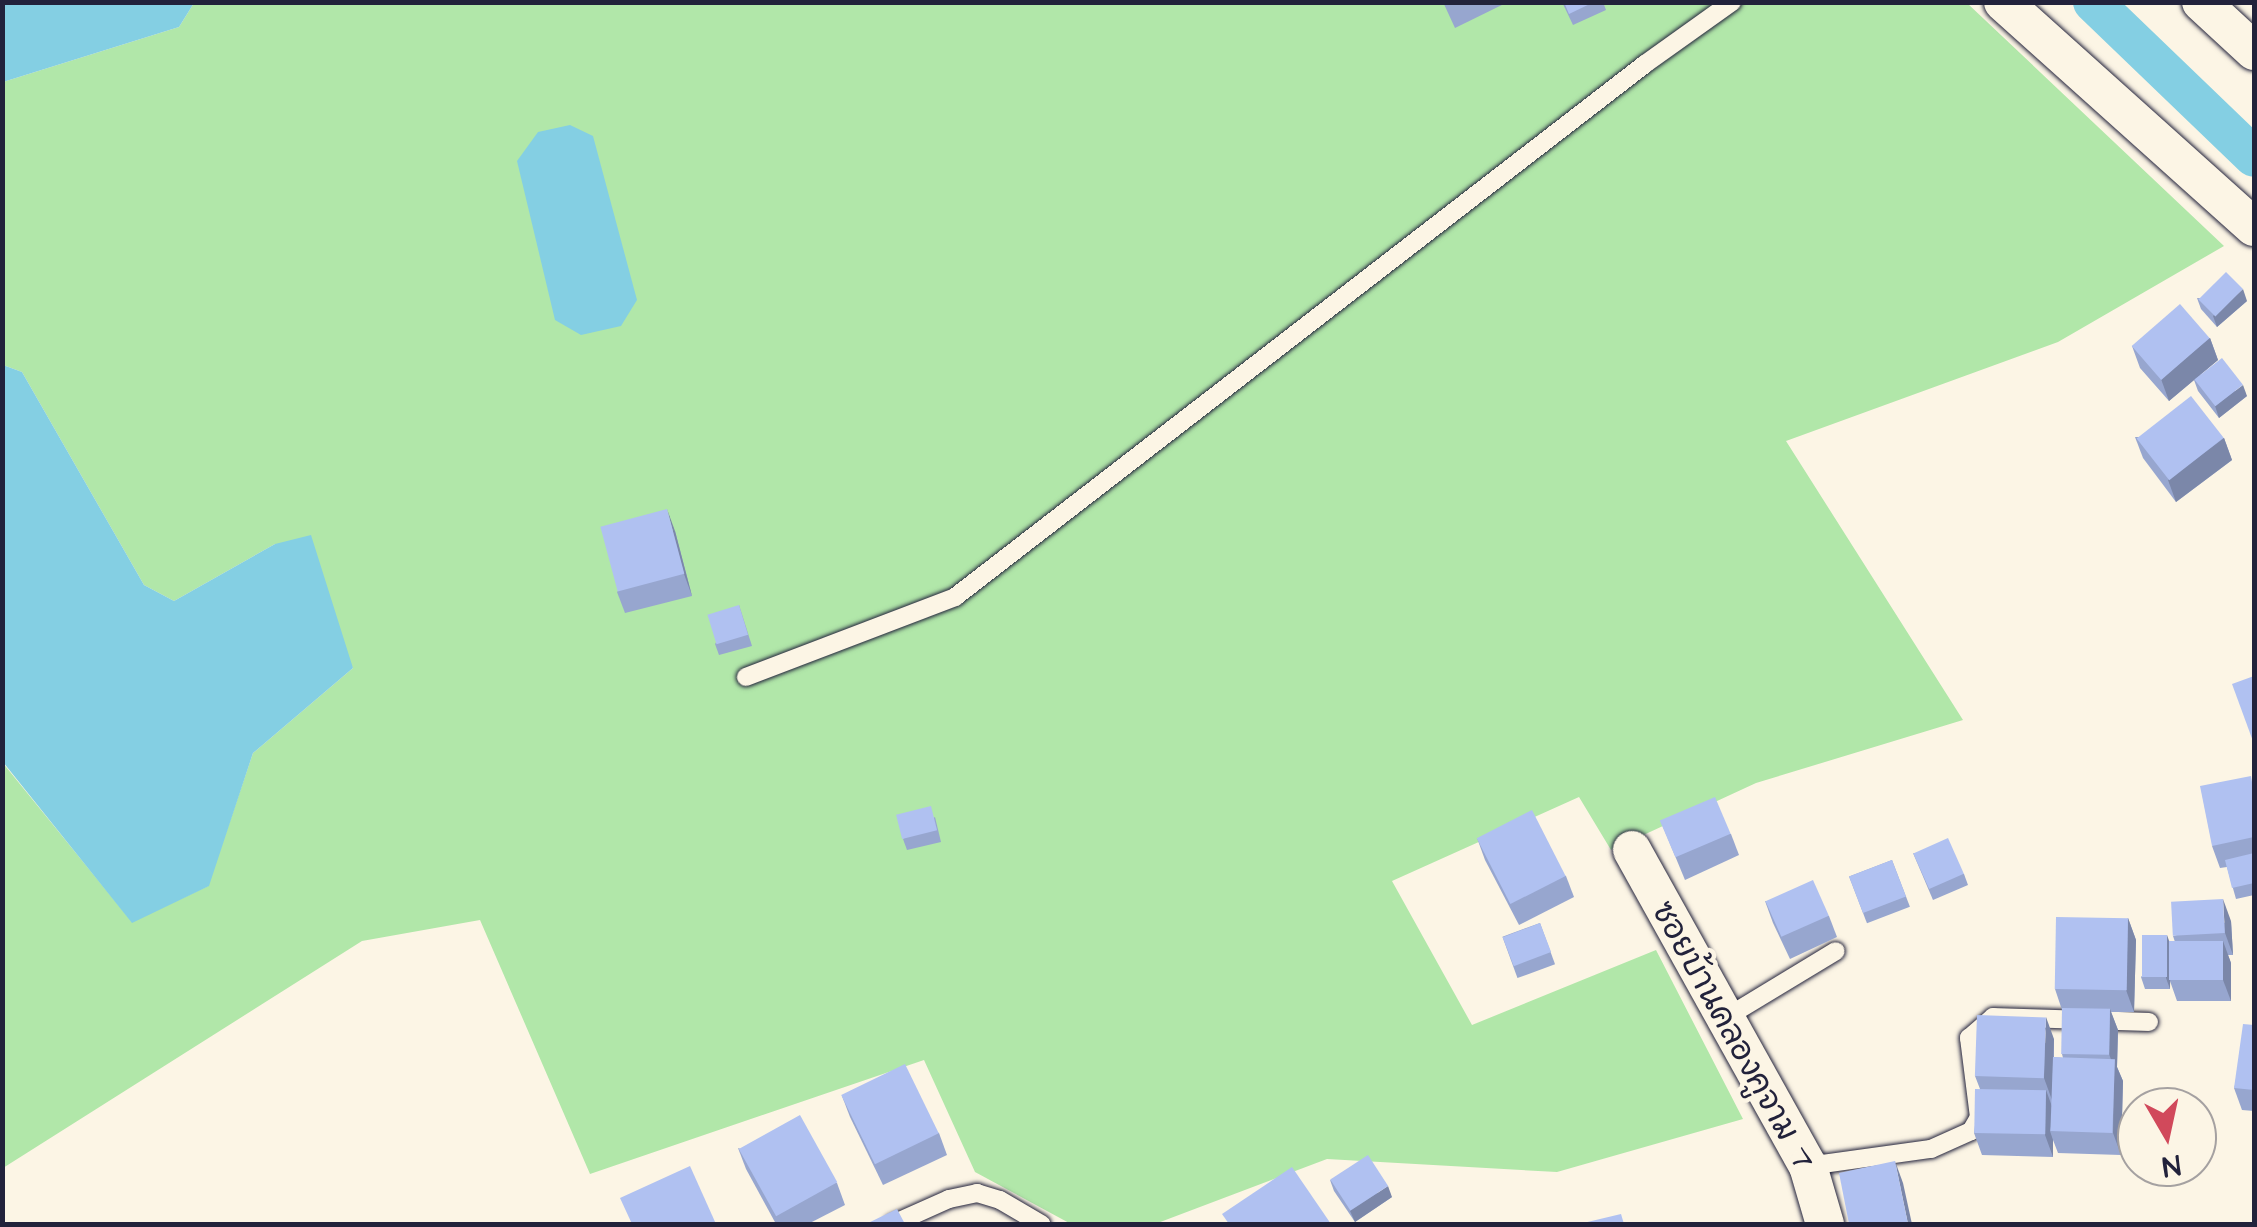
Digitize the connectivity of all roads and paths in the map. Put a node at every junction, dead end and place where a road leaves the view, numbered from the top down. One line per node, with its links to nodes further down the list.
1 (1732, 2): 6 (lane)
2 (2003, 2): 5 (street)
3 (2201, 2): 4 (street)
4 (2254, 52)
5 (2254, 227)
6 (746, 677)
7 (1632, 850): 9 (street, ซอยบ้านคลองคูจาม 7)
8 (1836, 951): 9 (lane)
9 (1727, 1017): 11 (street, ซอยบ้านคลองคูจาม 7)
10 (2149, 1022): 11 (lane)
11 (1808, 1166): 14 (street, ซอยบ้านคลองคูจาม 7)
12 (893, 1224): 13 (lane)
13 (1042, 1224)
14 (1825, 1224)

